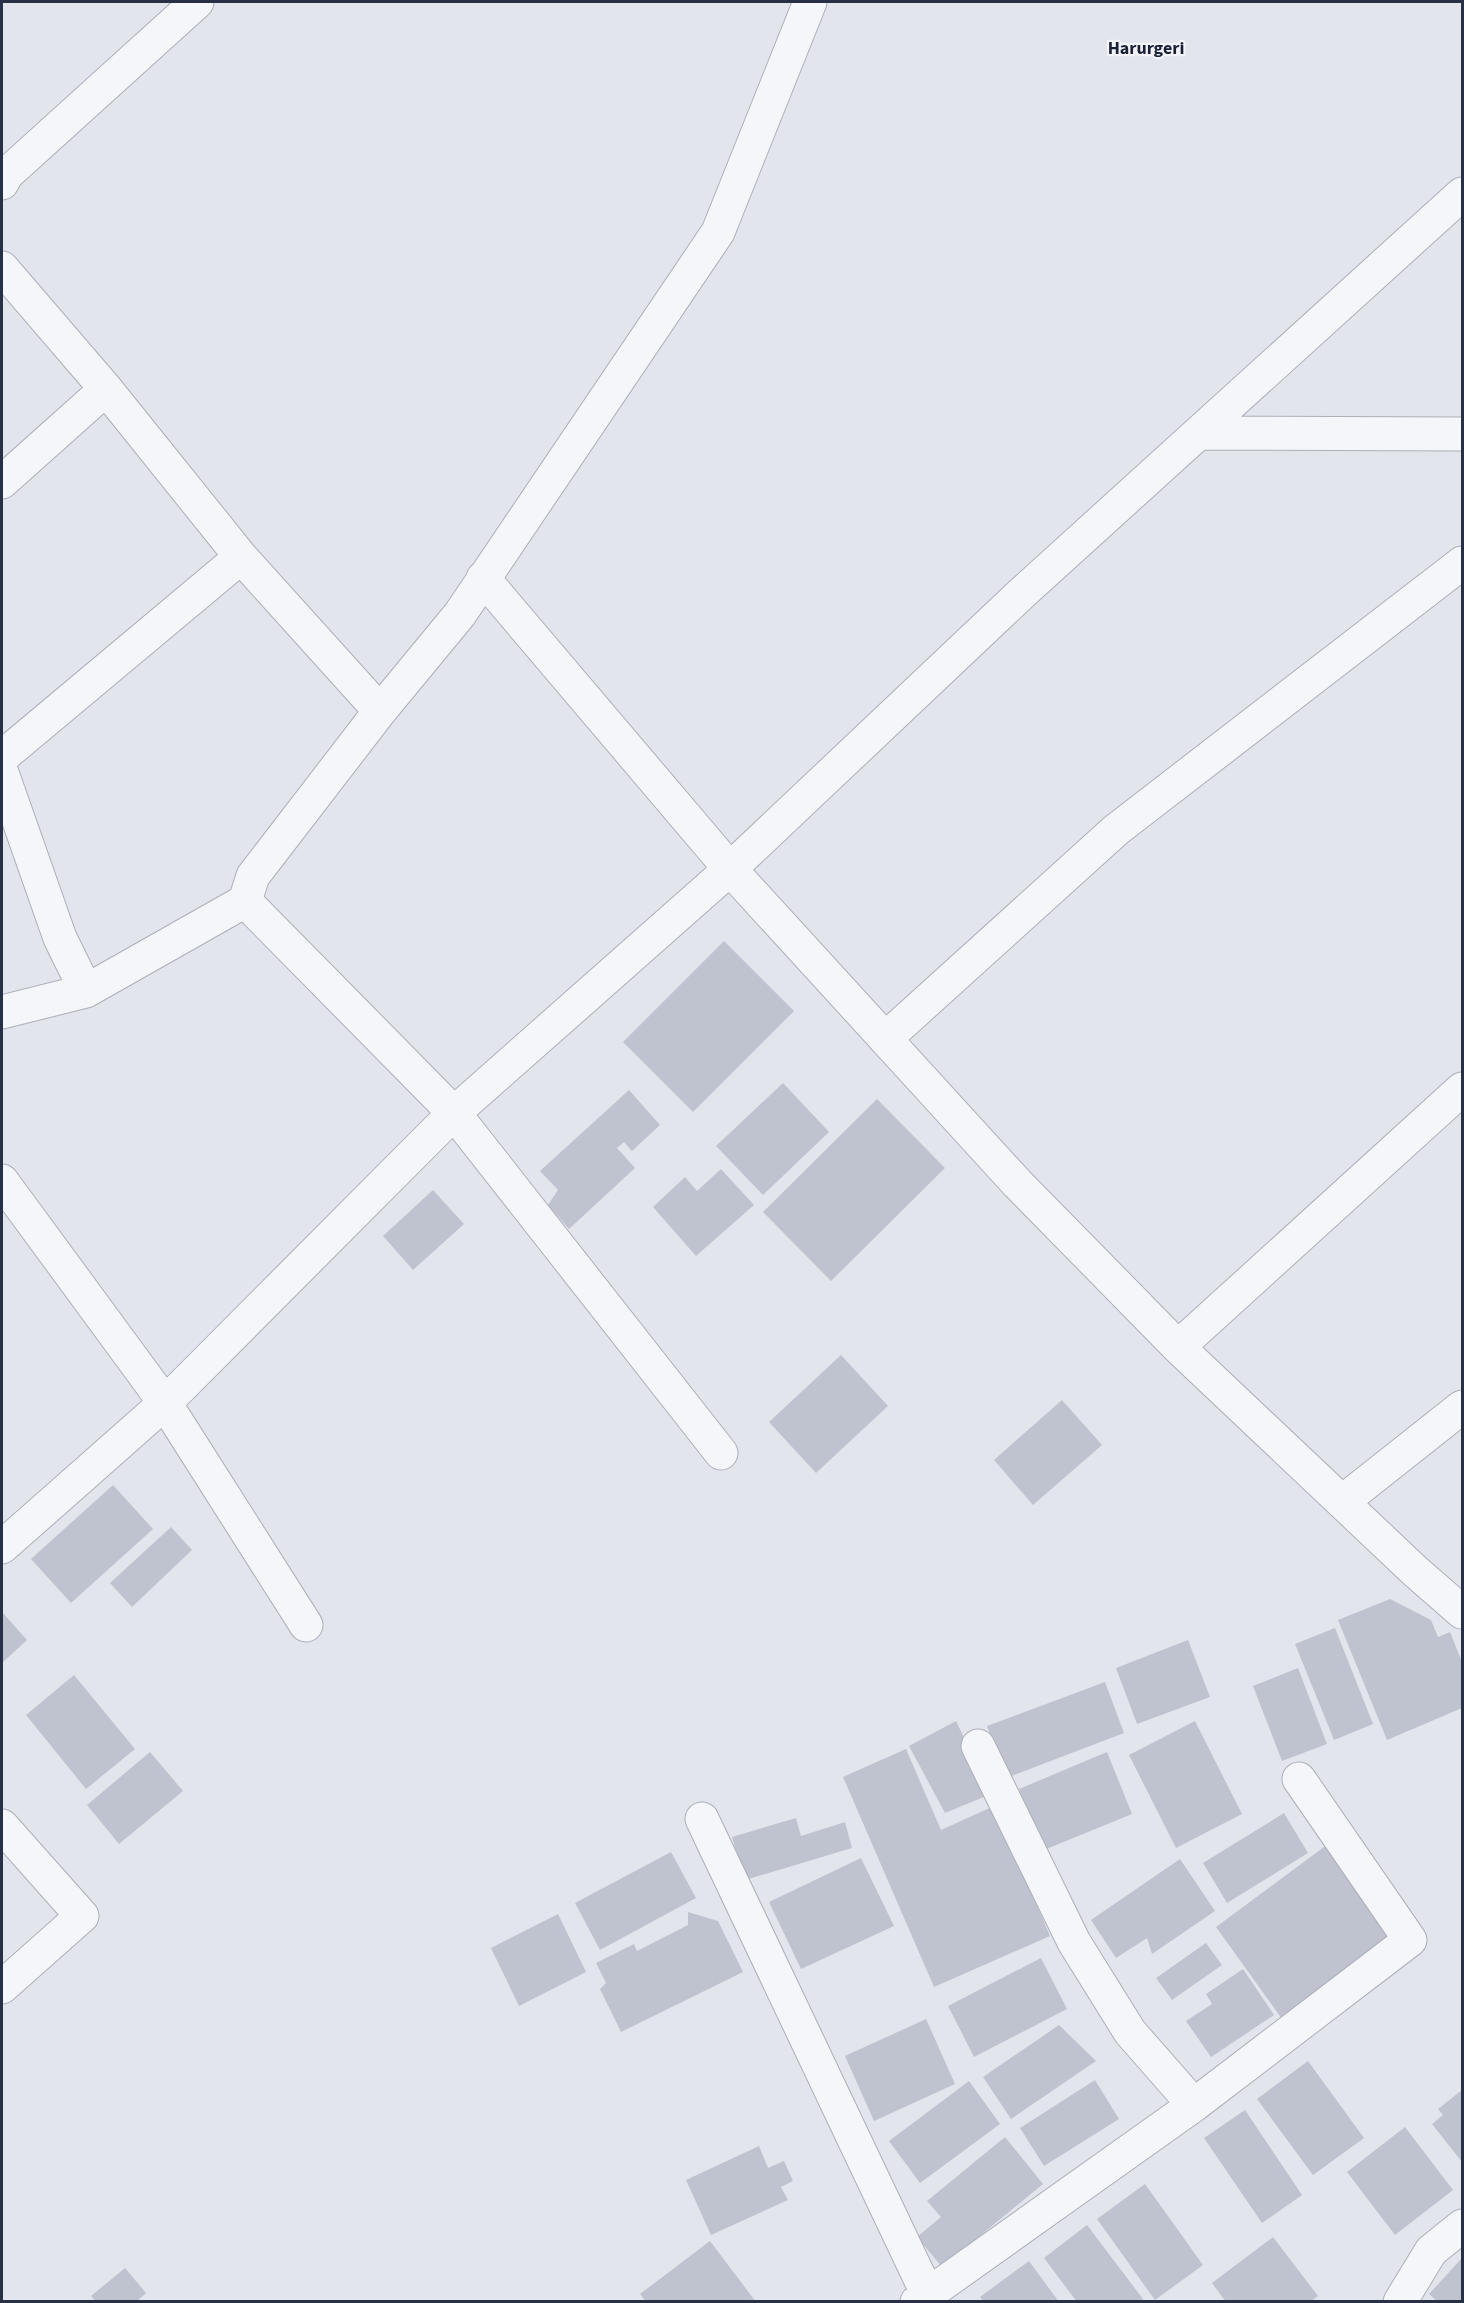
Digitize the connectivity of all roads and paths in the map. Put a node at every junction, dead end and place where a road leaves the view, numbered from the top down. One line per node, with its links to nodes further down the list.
1 (197, 2): 3 (street)
2 (810, 2): 12 (street)
3 (2, 183)
4 (1462, 194): 7 (street)
5 (2, 268): 6 (street)
6 (106, 389): 9 (street); 10 (street)
7 (1199, 433): 8 (street); 16 (street)
8 (1462, 434)
9 (2, 482)
10 (241, 557): 13 (street); 14 (street)
11 (1462, 563): 20 (street)
12 (483, 578): 13 (street); 16 (street)
13 (380, 711): 17 (street)
14 (2, 758)
15 (2, 772): 18 (street)
16 (730, 869): 20 (street); 22 (street)
17 (245, 901): 18 (street); 22 (street)
18 (86, 991): 19 (street)
19 (2, 1012)
20 (885, 1039): 24 (street)
21 (1462, 1089): 24 (street)
22 (454, 1113): 25 (street); 27 (street)
23 (2, 1181): 25 (street)
24 (1178, 1347): 28 (street)
25 (165, 1403): 29 (street); 31 (street)
26 (1462, 1407): 28 (street)
27 (721, 1453)
28 (1342, 1502): 30 (street)
29 (2, 1547)
30 (1462, 1611)
31 (306, 1625)
32 (978, 1746): 37 (street)
33 (1299, 1779): 37 (street)
34 (702, 1819): 39 (street)
35 (2, 1826): 36 (street)
36 (2, 1987)
37 (1194, 2105): 39 (street)
38 (1462, 2226): 40 (street)
39 (922, 2297)
40 (1400, 2301)

